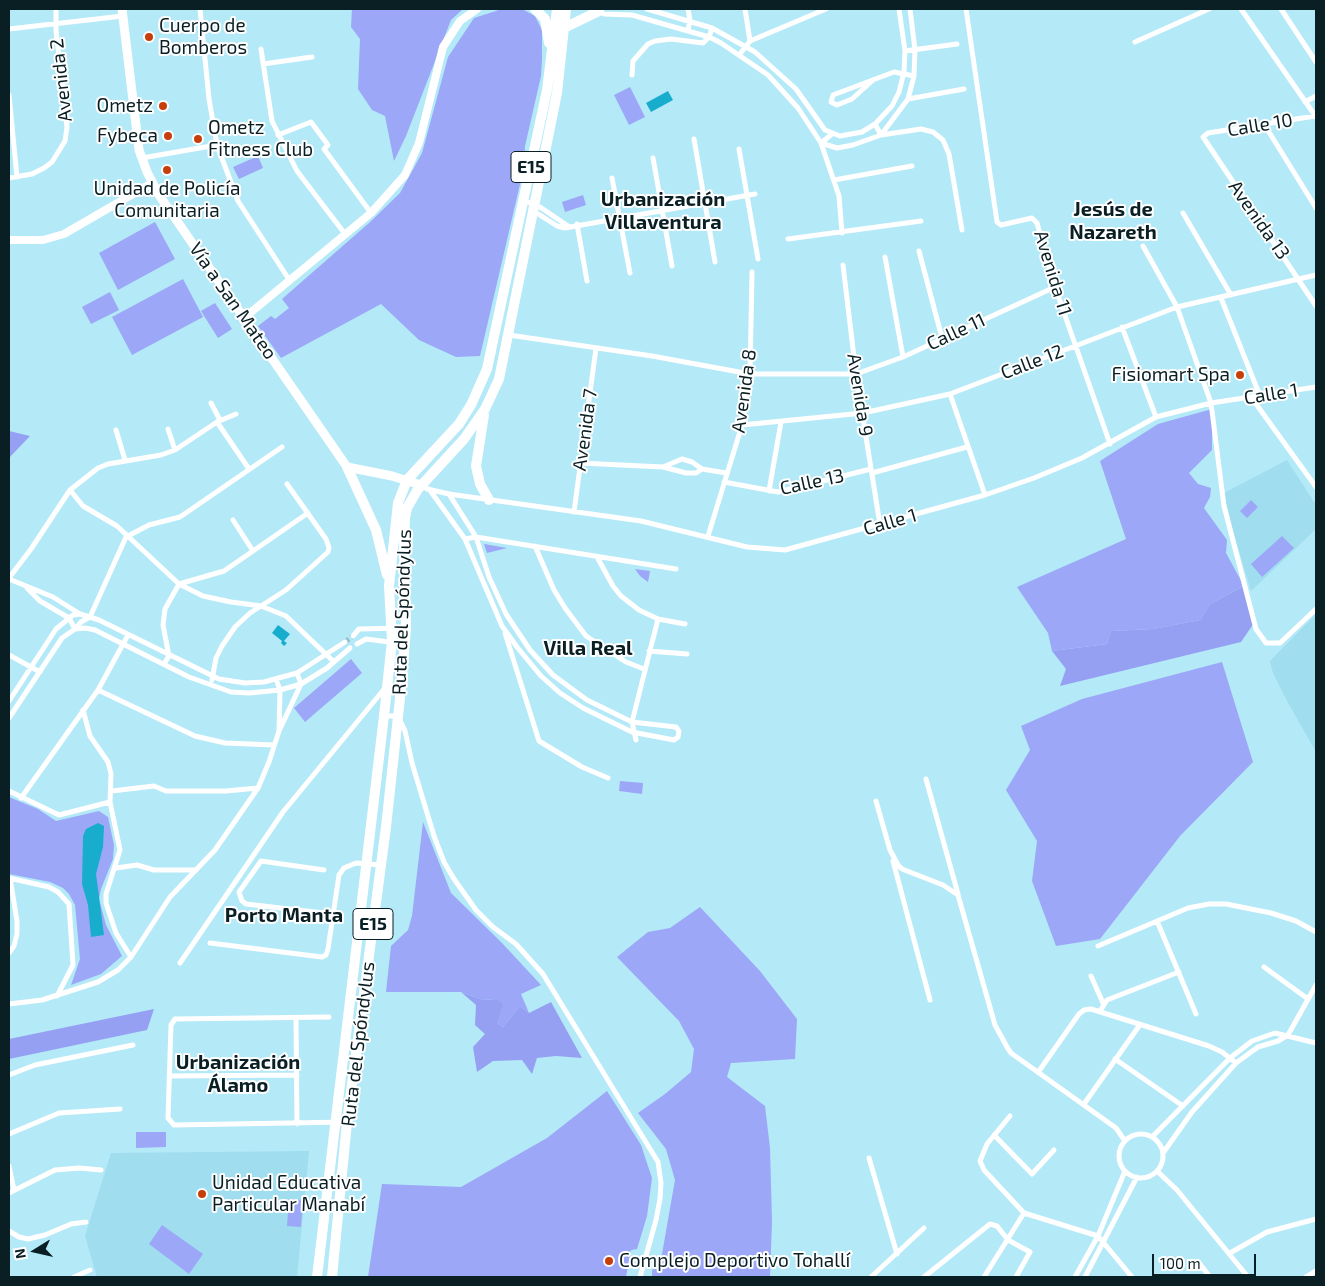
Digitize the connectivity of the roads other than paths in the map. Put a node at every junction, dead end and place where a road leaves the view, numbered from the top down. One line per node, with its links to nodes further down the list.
1 (56, 9): 21 (street, Avenida 2)
2 (200, 9): 61 (street)
3 (477, 9): 77 (street)
4 (535, 9): 39 (highway)
5 (557, 9): 39 (highway, Ruta del Spóndylus / E15)
6 (566, 9): 23 (highway, Ruta del Spóndylus / E15)
7 (647, 9): 19 (street)
8 (688, 9): 19 (street)
9 (745, 9): 29 (street)
10 (826, 9): 29 (street)
11 (899, 9): 22 (street)
12 (910, 9): 20 (street)
13 (966, 9): 100 (street, Avenida 11)
14 (1209, 9): 28 (street)
15 (1241, 9): 50 (street)
16 (1281, 9): 36 (street)
17 (599, 11): 23 (highway); 26 (street)
18 (123, 13): 21 (street); 63 (main road, Vía a San Mateo)
19 (690, 20): 24 (street); 26 (street)
20 (912, 20): 22 (street); 32 (street)
21 (58, 24): 25 (street); 66 (street, Avenida 2)
22 (902, 24): 33 (street)
23 (566, 27): 74 (highway, Ruta del Spóndylus / E15)
24 (712, 28): 27 (street); 29 (street)
25 (9, 29)
26 (688, 30): 27 (street)
27 (709, 37): 34 (street); 40 (street)
28 (1135, 42)
29 (748, 44): 34 (street); 42 (street)
30 (957, 44): 32 (street)
31 (261, 49): 37 (street)
32 (915, 50): 33 (street); 41 (street)
33 (905, 51): 38 (street)
34 (740, 54): 44 (street)
35 (312, 58): 37 (street)
36 (1316, 62)
37 (263, 64): 57 (street)
38 (904, 72): 41 (street); 43 (street); 53 (street)
39 (550, 74): 74 (highway, Ruta del Spóndylus / E15)
40 (632, 75)
41 (914, 76): 49 (street)
42 (785, 77): 44 (street); 55 (street)
43 (873, 80): 46 (street); 51 (street)
44 (777, 83): 60 (street)
45 (964, 89): 49 (street)
46 (848, 90): 51 (street); 51 (street)
47 (9, 95): 66 (street)
48 (1316, 96): 50 (street, Calle 10)
49 (908, 99): 58 (street)
50 (1306, 102): 52 (street)
51 (844, 103)
52 (1316, 117): 54 (street, Calle 10)
53 (875, 124): 55 (street); 58 (street)
54 (1264, 124): 56 (street, Calle 10); 75 (street)
55 (832, 134): 60 (street)
56 (1205, 134): 97 (street, Avenida 13)
57 (278, 135): 77 (street); 84 (street)
58 (882, 135): 60 (street); 82 (street)
59 (694, 139): 73 (street)
60 (821, 143): 69 (street)
61 (217, 145): 63 (street); 98 (street)
62 (739, 149): 72 (street)
63 (142, 158): 70 (main road, Vía a San Mateo)
64 (653, 158): 76 (street)
65 (912, 166): 69 (street)
66 (17, 177): 67 (street)
67 (9, 178)
68 (612, 178): 79 (street)
69 (834, 180): 83 (street)
70 (152, 183): 86 (street); 105 (main road, Vía a San Mateo)
71 (755, 194): 72 (street)
72 (747, 195): 73 (street); 90 (street)
73 (705, 203): 76 (street); 91 (street)
74 (528, 205): 81 (street); 107 (highway, Ruta del Spóndylus / E15); 141 (highway, Ruta del Spóndylus / E15)
75 (1316, 208)
76 (662, 211): 79 (street); 93 (street)
77 (371, 213): 84 (street)
78 (1184, 213): 101 (street)
79 (620, 218): 81 (street); 95 (street)
80 (921, 221): 83 (street)
81 (578, 224): 99 (street)
82 (962, 230)
83 (842, 233): 85 (street)
84 (345, 234): 98 (street)
85 (788, 239)
86 (9, 240)
87 (1143, 246): 104 (street)
88 (919, 251): 108 (street)
89 (885, 257): 111 (street)
90 (758, 259)
91 (715, 262)
92 (843, 265): 113 (street, Avenida 9)
93 (672, 266)
94 (752, 272): 112 (street, Avenida 8)
95 (630, 273)
96 (1316, 275): 97 (street, Calle 12)
97 (1299, 279): 101 (street, Calle 12); 103 (street, Avenida 13)
98 (290, 281): 105 (street)
99 (587, 281)
100 (1054, 287): 108 (street, Calle 11); 109 (street, Avenida 11)
101 (1231, 295): 102 (street, Calle 12)
102 (1222, 298): 104 (street, Calle 12); 116 (street)
103 (1316, 306)
104 (1177, 307): 106 (street, Calle 12); 119 (street)
105 (244, 318): 135 (main road, Vía a San Mateo)
106 (1122, 327): 109 (street, Calle 12); 123 (street)
107 (508, 335): 110 (street, Calle 11); 120 (highway, Ruta del Spóndylus / E15)
108 (942, 338): 111 (street, Calle 11)
109 (1076, 344): 115 (street, Calle 12); 129 (street, Avenida 11)
110 (596, 348): 112 (street, Calle 11); 134 (street, Avenida 7)
111 (903, 357): 113 (street, Calle 11)
112 (750, 374): 113 (street, Calle 11); 126 (street, Avenida 8)
113 (856, 374): 121 (street, Avenida 9)
114 (1316, 387): 116 (street, Calle 1)
115 (950, 394): 121 (street, Calle 12); 131 (street)
116 (1260, 396): 117 (street, Calle 1)
117 (1251, 397): 119 (street, Calle 1); 144 (street)
118 (211, 403): 124 (street)
119 (1211, 404): 123 (street, Calle 1); 170 (street)
120 (485, 409): 145 (highway, Ruta del Spóndylus / E15); 150 (highway)
121 (863, 413): 125 (street, Calle 12); 139 (street, Avenida 9)
122 (236, 414): 124 (street)
123 (1156, 417): 129 (street, Calle 1)
124 (218, 421): 132 (street); 137 (street)
125 (781, 422): 126 (street, Calle 12); 147 (street)
126 (742, 425): 140 (street, Avenida 8)
127 (168, 429): 132 (street)
128 (116, 430): 133 (street)
129 (1110, 444): 149 (street, Calle 1)
130 (282, 447): 137 (street)
131 (967, 447): 139 (street, Calle 13); 149 (street)
132 (175, 450): 133 (street)
133 (125, 460): 146 (street)
134 (580, 462): 136 (street); 151 (street, Avenida 7)
135 (347, 467): 141 (main road); 168 (highway)
136 (663, 467): 138 (street); 138 (street)
137 (250, 469): 156 (street)
138 (702, 469): 140 (street)
139 (872, 471): 147 (street, Calle 13); 154 (street, Avenida 9)
140 (726, 474): 142 (street, Avenida 8)
141 (407, 480): 145 (main road); 168 (highway, Ruta del Spóndylus / E15)
142 (724, 482): 147 (street, Calle 13); 155 (street, Avenida 8)
143 (287, 484): 152 (street)
144 (1315, 484)
145 (425, 487): 148 (street, Calle 1); 158 (street); 180 (highway, Ruta del Spóndylus / E15)
146 (70, 490): 156 (street); 164 (street)
147 (769, 491)
148 (449, 494): 150 (street, Calle 1); 157 (street)
149 (985, 495): 154 (street, Calle 1)
150 (489, 500): 151 (street, Calle 1)
151 (574, 512): 155 (street, Calle 1)
152 (308, 513): 160 (street); 169 (street)
153 (232, 520): 160 (street)
154 (880, 525): 155 (street, Calle 1)
155 (708, 536)
156 (126, 537): 167 (street); 173 (street)
157 (476, 537): 158 (street); 159 (street); 163 (street)
158 (465, 539): 165 (street)
159 (535, 546): 161 (street); 202 (street)
160 (253, 551): 167 (street)
161 (597, 557): 162 (street); 176 (street)
162 (676, 569)
163 (489, 577): 165 (street); 172 (street)
164 (9, 579): 166 (street)
165 (481, 579): 174 (street)
166 (23, 584): 171 (street); 175 (street)
167 (179, 584): 169 (street); 197 (street)
168 (389, 586): 179 (highway, Ruta del Spóndylus / E15)
169 (261, 606): 198 (street); 206 (street)
170 (1316, 609)
171 (80, 614): 173 (street); 175 (street)
172 (506, 614): 174 (street); 192 (street)
173 (90, 617): 181 (street); 183 (street)
174 (500, 617): 178 (street)
175 (68, 618): 181 (street); 201 (street)
176 (658, 619): 177 (street); 193 (street)
177 (685, 624)
178 (502, 626): 196 (street); 226 (street)
179 (392, 627): 180 (street); 182 (street); 186 (highway, Ruta del Spóndylus / E15)
180 (406, 628): 190 (highway, Ruta del Spóndylus / E15)
181 (75, 629): 188 (street); 203 (street)
182 (359, 629): 184 (street); 185 (street)
183 (128, 635): 188 (street); 197 (street)
184 (353, 636)
185 (366, 639): 186 (street); 189 (street)
186 (392, 641): 190 (street); 210 (highway, Ruta del Spóndylus / E15)
187 (345, 642): 198 (street)
188 (123, 644): 200 (street); 212 (street)
189 (357, 644)
190 (405, 644): 219 (highway, Ruta del Spóndylus / E15)
191 (350, 648): 199 (street)
192 (530, 650): 196 (street); 205 (street)
193 (649, 651): 194 (street); 202 (street)
194 (687, 654)
195 (9, 655): 201 (street)
196 (523, 655): 208 (street)
197 (168, 656): 200 (street); 206 (street)
198 (326, 656): 199 (street); 204 (street)
199 (334, 662): 209 (street)
200 (164, 664): 211 (street)
201 (32, 667): 203 (street); 215 (street)
202 (644, 669): 221 (street)
203 (40, 672): 220 (street)
204 (297, 673): 207 (street); 209 (street)
205 (553, 675): 208 (street); 214 (street)
206 (212, 678): 207 (street); 211 (street)
207 (276, 679): 213 (street)
208 (547, 681): 216 (street)
209 (301, 684): 213 (street); 222 (street)
210 (387, 685): 218 (highway, Ruta del Spóndylus / E15); 249 (street)
211 (212, 686): 213 (street)
212 (98, 690): 217 (street); 225 (street)
213 (280, 690): 222 (street)
214 (587, 700): 216 (street); 221 (street)
215 (9, 701)
216 (583, 708): 223 (street)
217 (83, 710): 230 (street); 231 (street)
218 (384, 716): 219 (street); 235 (highway, Ruta del Spóndylus / E15)
219 (398, 716): 236 (highway, Ruta del Spóndylus / E15); 310 (street)
220 (9, 718)
221 (632, 722): 223 (street); 223 (street)
222 (279, 730): 225 (street)
223 (632, 732): 224 (street)
224 (636, 740)
225 (274, 745): 228 (street)
226 (608, 778)
227 (926, 779): 241 (street)
228 (258, 788): 230 (street); 238 (street)
229 (9, 791): 231 (street)
230 (112, 791): 233 (street)
231 (21, 798): 233 (street)
232 (876, 801): 234 (street)
233 (110, 802): 237 (street)
234 (892, 856): 241 (street); 256 (street)
235 (367, 864): 236 (street); 242 (street); 278 (highway, Ruta del Spóndylus / E15)
236 (381, 865): 279 (highway, Ruta del Spóndylus / E15)
237 (116, 868): 238 (street); 248 (street)
238 (196, 870): 248 (street)
239 (324, 870): 242 (street)
240 (9, 878): 247 (street); 254 (street)
241 (958, 895): 270 (street)
242 (332, 914): 245 (street)
243 (1157, 921): 244 (street); 246 (street); 251 (street)
244 (1316, 932)
245 (210, 942)
246 (1098, 946)
247 (9, 953)
248 (131, 957): 254 (street)
249 (180, 963)
250 (1264, 967): 255 (street)
251 (1179, 972): 257 (street); 260 (street)
252 (1091, 976): 257 (street)
253 (1316, 984): 255 (street)
254 (57, 996): 258 (street)
255 (1308, 999): 264 (street)
256 (930, 1000)
257 (1103, 1003): 259 (street)
258 (9, 1004)
259 (1100, 1011): 263 (street); 270 (street)
260 (1196, 1014)
261 (329, 1016): 262 (street)
262 (296, 1018): 272 (street); 273 (street)
263 (1139, 1026): 267 (street); 268 (street)
264 (1288, 1035): 265 (street); 267 (street); 269 (street)
265 (1316, 1043)
266 (133, 1045): 271 (street)
267 (1230, 1058): 269 (street); 275 (street)
268 (1115, 1059): 274 (street); 275 (street)
269 (1236, 1063): 286 (street)
270 (1039, 1071): 274 (street)
271 (9, 1075)
272 (297, 1075): 273 (street); 280 (street)
273 (170, 1076): 280 (street)
274 (1084, 1104): 284 (street)
275 (1183, 1106): 283 (street)
276 (120, 1109): 281 (street)
277 (1010, 1116): 282 (street)
278 (334, 1122): 279 (street); 280 (street); 308 (highway, Ruta del Spóndylus / E15)
279 (348, 1122): 309 (highway, Ruta del Spóndylus / E15)
280 (297, 1124)
281 (9, 1134)
282 (994, 1135): 285 (street); 294 (street)
283 (1152, 1137): 284 (street); 286 (street)
284 (1125, 1141): 290 (street)
285 (1054, 1150)
286 (1163, 1153): 291 (street)
287 (869, 1158): 303 (street)
288 (9, 1166): 293 (street)
289 (101, 1170): 293 (street)
290 (1125, 1170): 292 (street); 299 (street)
291 (1157, 1171): 292 (street); 302 (street)
292 (1137, 1178): 301 (street)
293 (11, 1192)
294 (1024, 1213): 299 (street); 300 (street)
295 (1316, 1219): 302 (street)
296 (86, 1222): 298 (street)
297 (924, 1228): 303 (street)
298 (9, 1231)
299 (1098, 1236): 301 (street); 315 (street)
300 (1008, 1240): 312 (street); 313 (street); 314 (street)
301 (1103, 1244): 316 (street); 317 (street)
302 (1230, 1253): 319 (street)
303 (897, 1254): 311 (street)
304 (1200, 1264): 318 (street)
305 (90, 1270): 307 (street)
306 (1316, 1271): 320 (street)
307 (74, 1277)
308 (317, 1277)
309 (332, 1277)
310 (640, 1277)
311 (871, 1277)
312 (924, 1277)
313 (984, 1277)
314 (1016, 1277)
315 (1075, 1277)
316 (1085, 1277)
317 (1132, 1277)
318 (1210, 1277)
319 (1248, 1277)
320 (1306, 1277)

